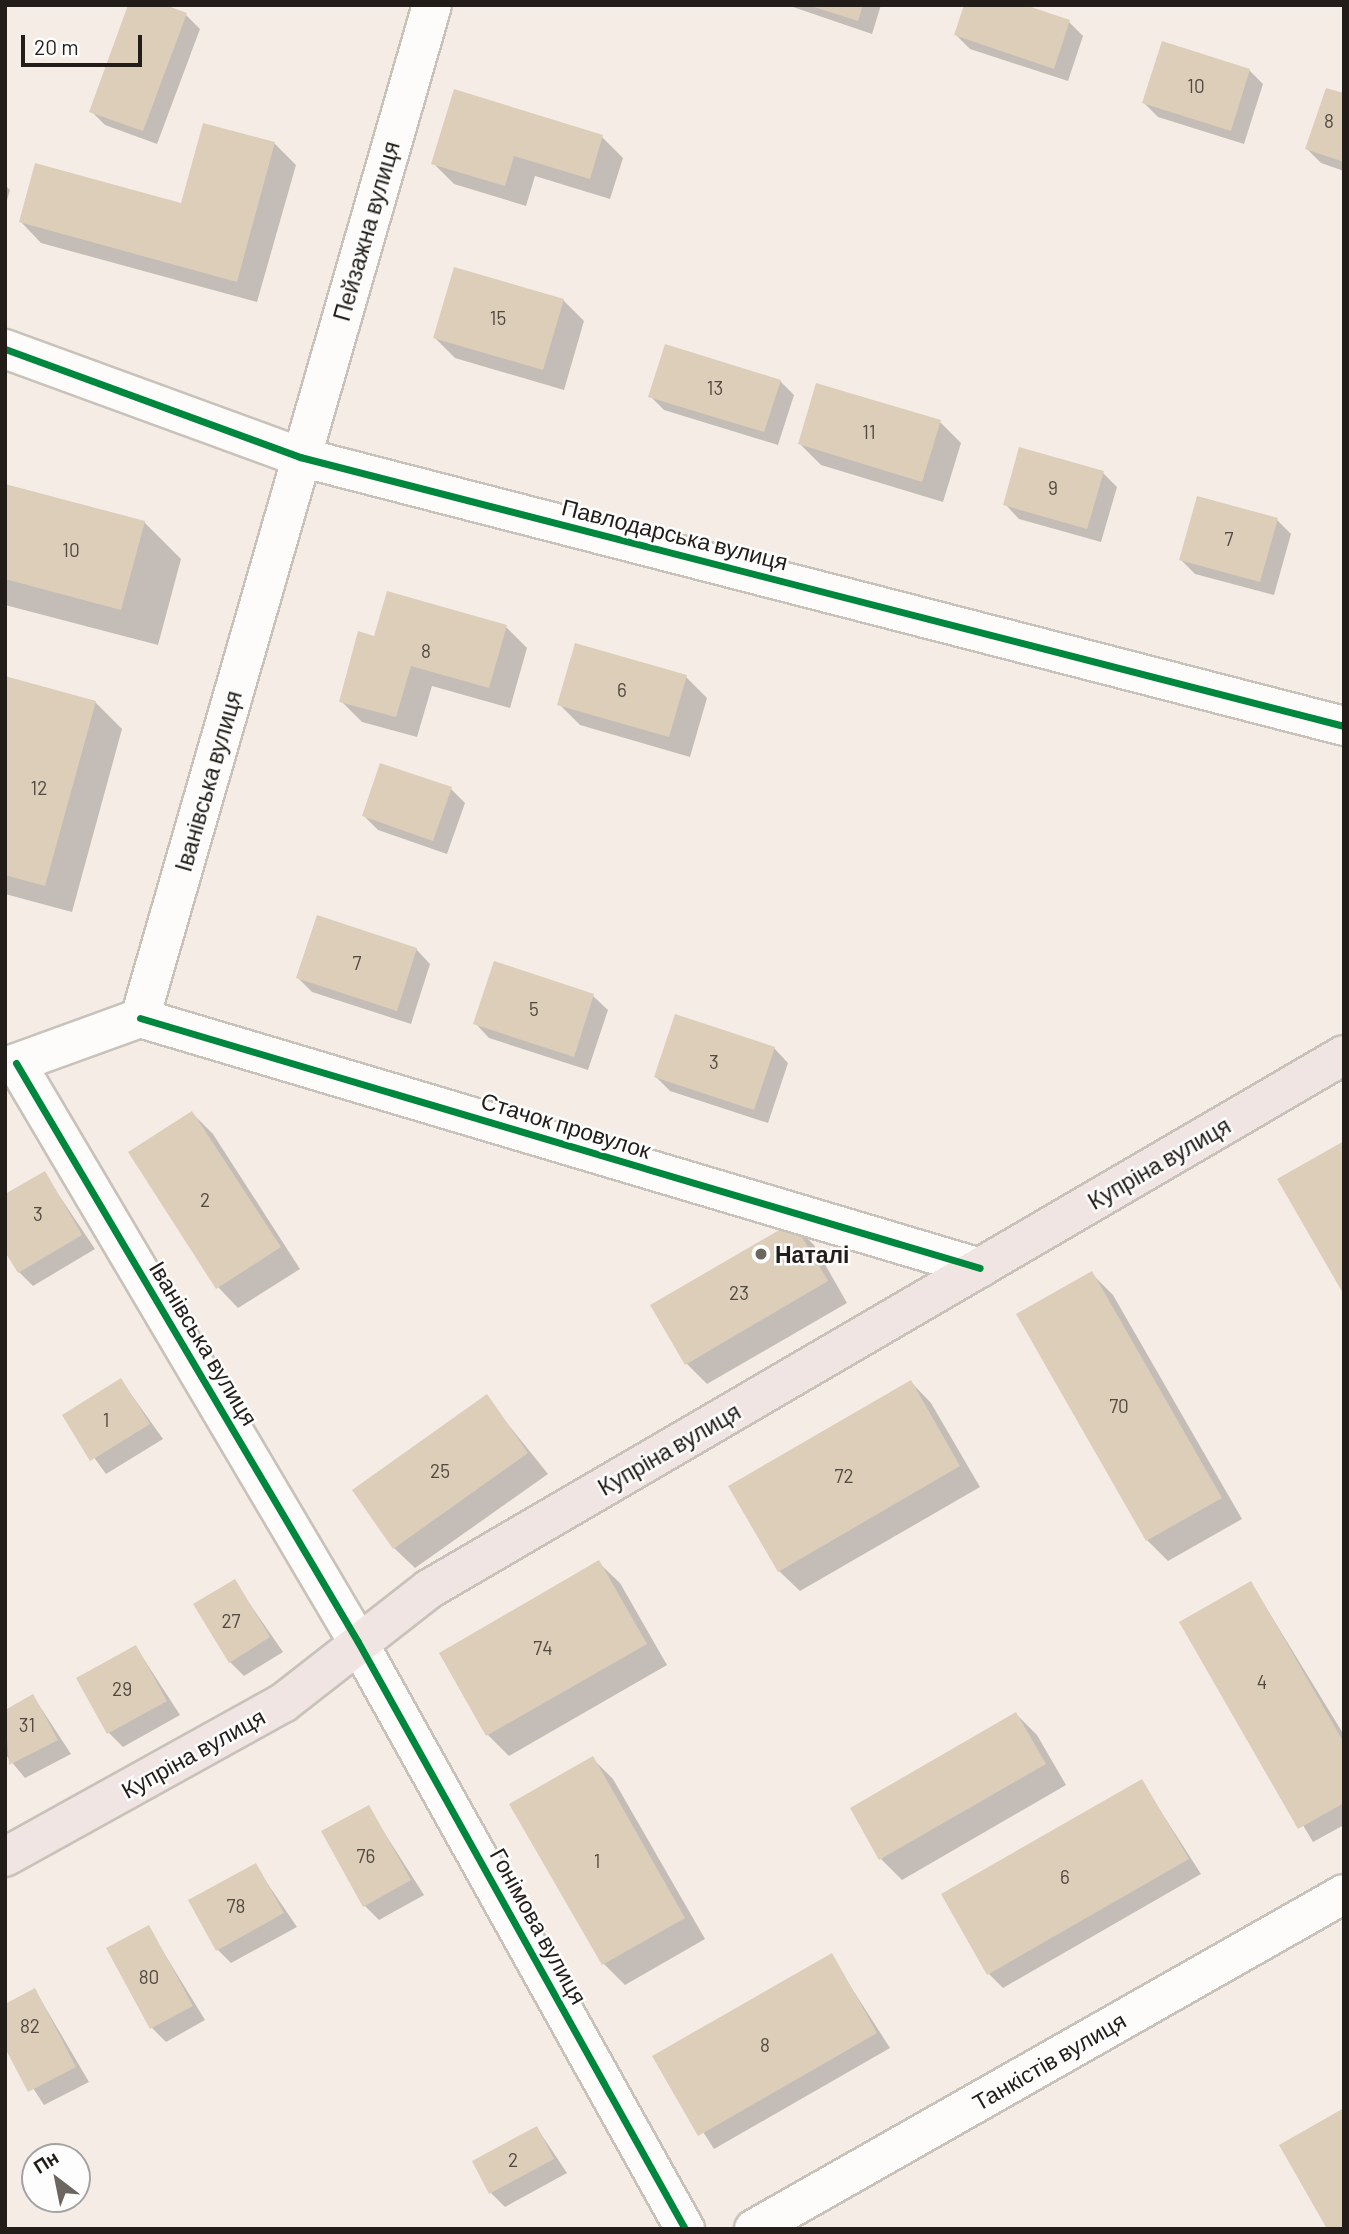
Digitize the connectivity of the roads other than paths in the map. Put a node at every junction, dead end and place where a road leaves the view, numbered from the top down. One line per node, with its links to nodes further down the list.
1 (432, 5): 3 (street, Пейзажна вулиця)
2 (5, 349): 3 (street, Павлодарська вулиця)
3 (300, 457): 4 (street, Павлодарська вулиця); 5 (street, Іванівська вулиця)
4 (1344, 726)
5 (140, 1018): 7 (street, Іванівська вулиця); 8 (street, Стачок провулок)
6 (1344, 1055): 8 (main road, Купріна вулиця)
7 (11, 1065): 9 (street, Іванівська вулиця)
8 (980, 1268): 9 (main road, Купріна вулиця)
9 (358, 1642): 10 (main road, Купріна вулиця); 12 (street, Гонімова вулиця)
10 (5, 1857)
11 (1344, 1894): 13 (street, Танкістів вулиця)
12 (685, 2229)
13 (754, 2229)

